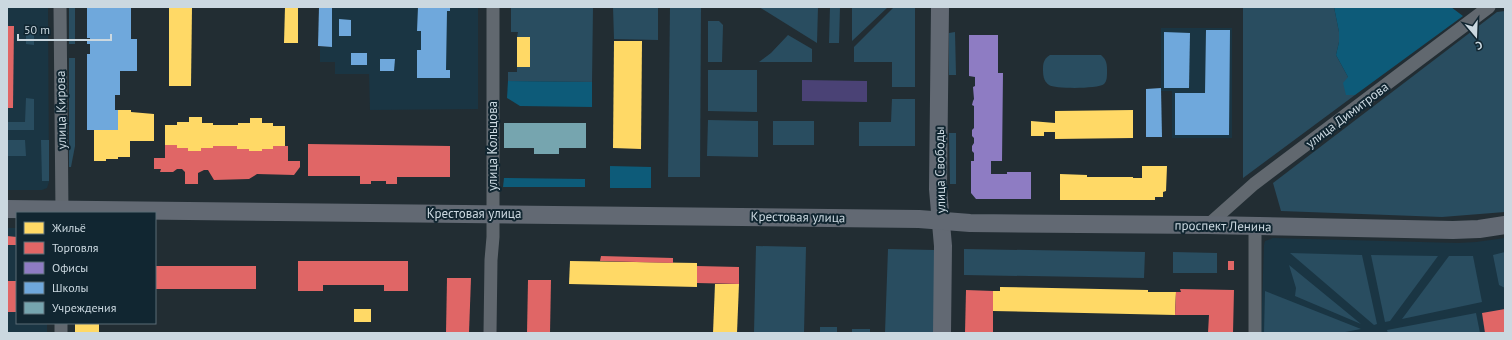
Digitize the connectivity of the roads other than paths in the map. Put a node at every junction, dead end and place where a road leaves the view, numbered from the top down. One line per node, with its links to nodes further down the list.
1 (60, 7): 6 (street, улица Кирова)
2 (493, 7): 7 (street, улица Кольцова)
3 (940, 7): 8 (street, улица Свободы)
4 (1489, 7): 9 (street, улица Димитрова)
5 (7, 209): 6 (street, Крестовая улица)
6 (62, 211): 7 (street, Крестовая улица)
7 (493, 213): 8 (street, Крестовая улица); 12 (street, улица Кольцова)
8 (941, 221): 9 (street, проспект Ленина); 13 (street, улица Свободы)
9 (1208, 225): 11 (street, проспект Ленина)
10 (1505, 225): 11 (street, проспект Ленина)
11 (1255, 226): 14 (street)
12 (490, 333)
13 (942, 333)
14 (1254, 333)

